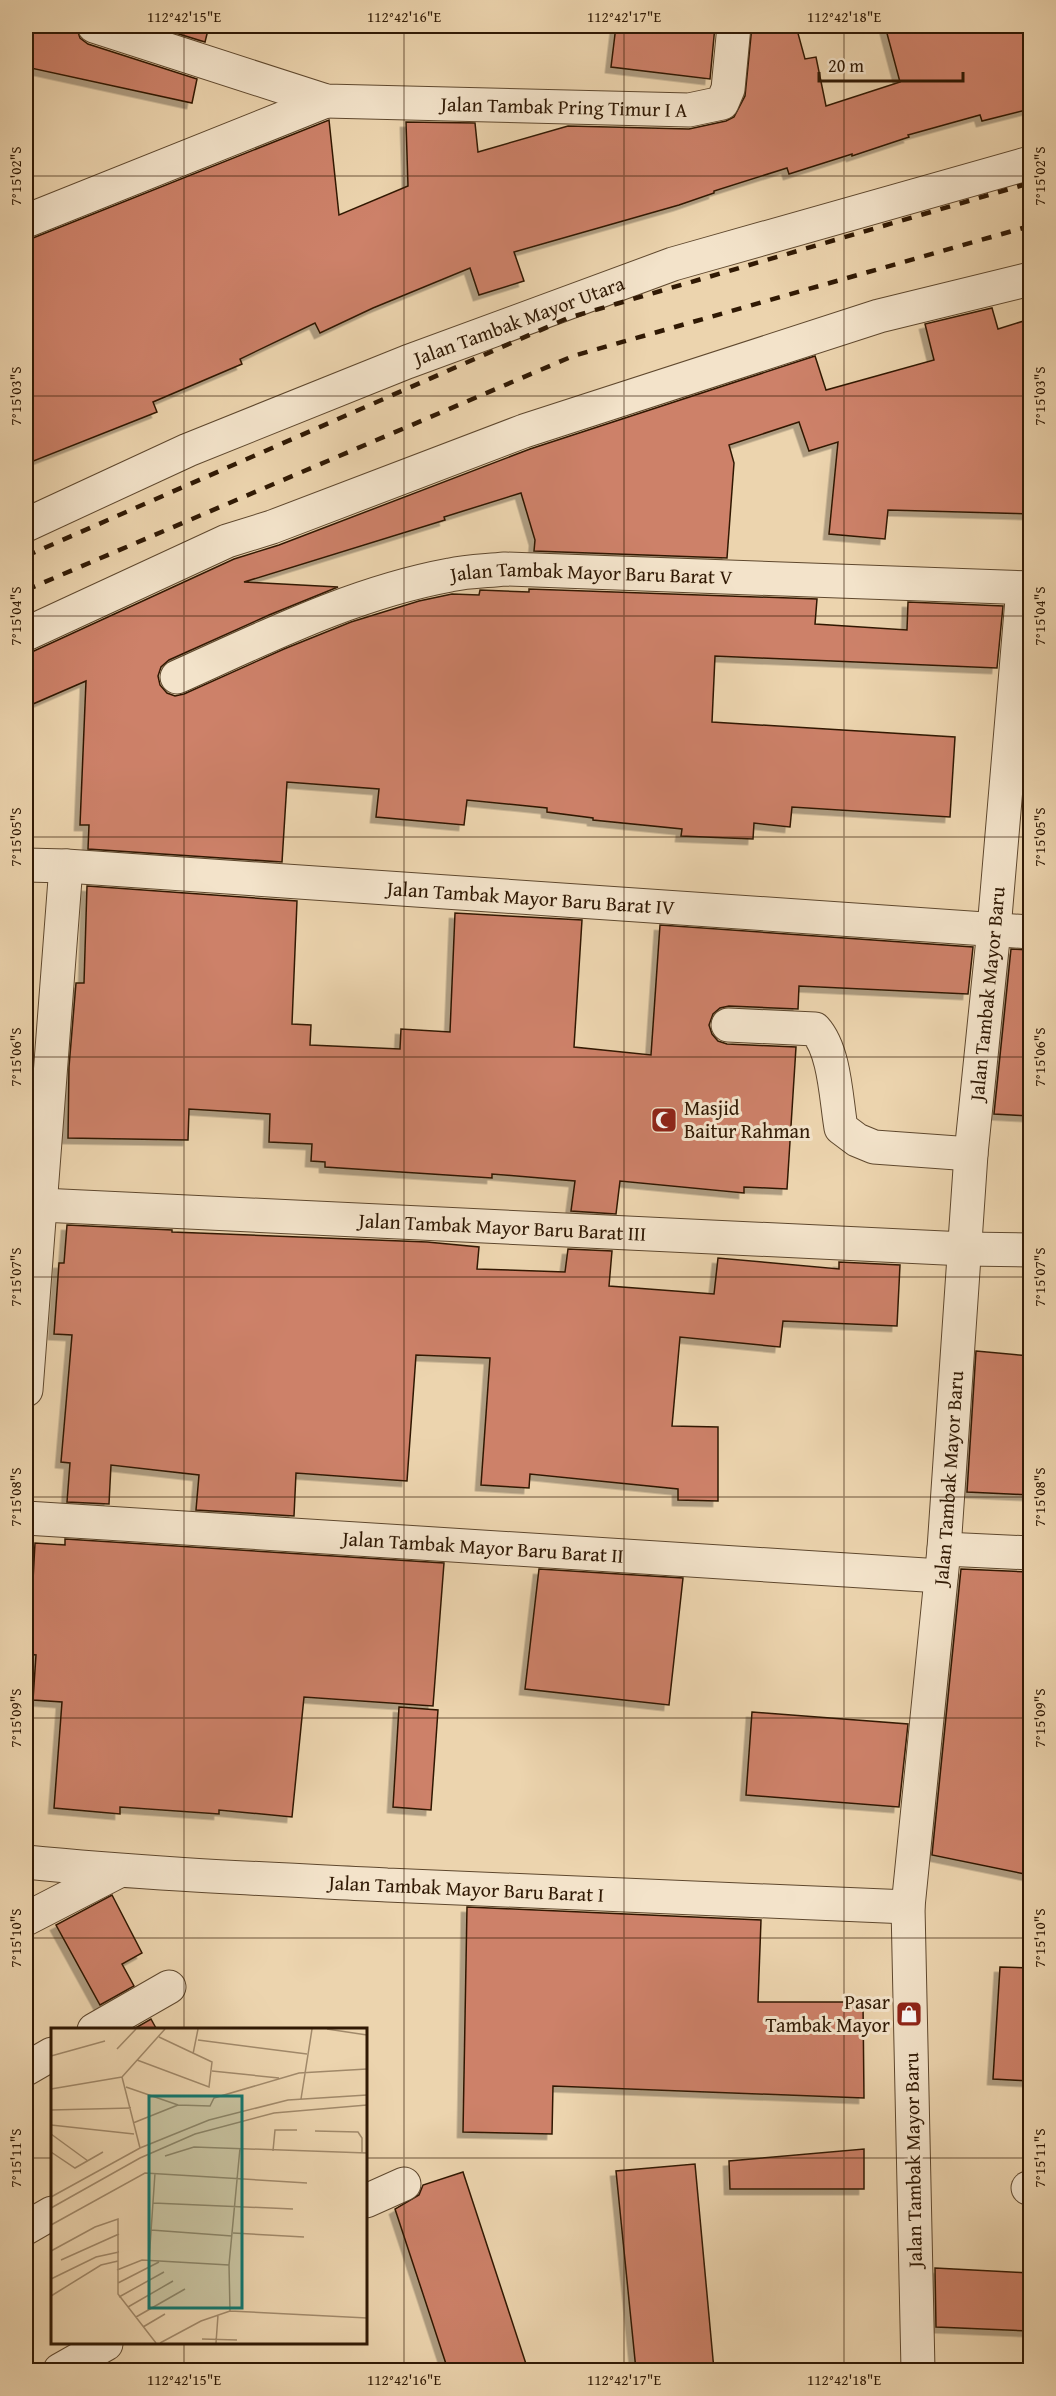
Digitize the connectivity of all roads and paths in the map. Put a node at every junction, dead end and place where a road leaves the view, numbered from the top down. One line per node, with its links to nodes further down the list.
1 (94, 26): 3 (street, Jalan Tambak Pring Timur I A)
2 (734, 26): 3 (street, Jalan Tambak Pring Timur I A)
3 (326, 102): 5 (street, Jalan Tambak Pring Timur I A)
4 (1030, 163): 7 (street, Jalan Tambak Mayor Utara)
5 (26, 221)
6 (1030, 279): 9 (street)
7 (26, 525)
8 (1027, 588): 10 (street, Jalan Tambak Mayor Baru Barat V); 13 (street, Jalan Tambak Mayor Baru)
9 (26, 634)
10 (177, 677)
11 (26, 866): 12 (street, Jalan Tambak Mayor Baru Barat IV)
12 (66, 866): 13 (street, Jalan Tambak Mayor Baru Barat IV); 17 (street)
13 (994, 929): 14 (street, Jalan Tambak Mayor Baru Barat IV); 16 (street, Jalan Tambak Mayor Baru)
14 (1030, 932)
15 (728, 1024): 16 (street)
16 (971, 1154): 18 (street, Jalan Tambak Mayor Baru)
17 (36, 1194): 18 (street, Jalan Tambak Mayor Baru Barat III); 20 (street)
18 (965, 1249): 19 (street, Jalan Tambak Mayor Baru Barat III); 23 (street, Jalan Tambak Mayor Baru)
19 (1030, 1250)
20 (26, 1390)
21 (26, 1518): 23 (street, Jalan Tambak Mayor Baru Barat II)
22 (1030, 1553): 23 (street, Jalan Tambak Mayor Baru Barat II)
23 (943, 1562): 26 (street, Jalan Tambak Mayor Baru)
24 (26, 1862): 25 (street, Jalan Tambak Mayor Baru Barat I)
25 (119, 1872): 26 (street, Jalan Tambak Mayor Baru Barat I); 27 (street)
26 (908, 1907): 38 (street, Jalan Tambak Mayor Baru)
27 (26, 1919)
28 (169, 1987): 29 (street)
29 (97, 2028)
30 (51, 2055): 31 (street)
31 (26, 2069)
32 (404, 2184): 33 (street)
33 (368, 2201)
34 (51, 2214): 35 (street)
35 (26, 2228)
36 (103, 2345): 37 (street)
37 (60, 2370)
38 (918, 2370)

